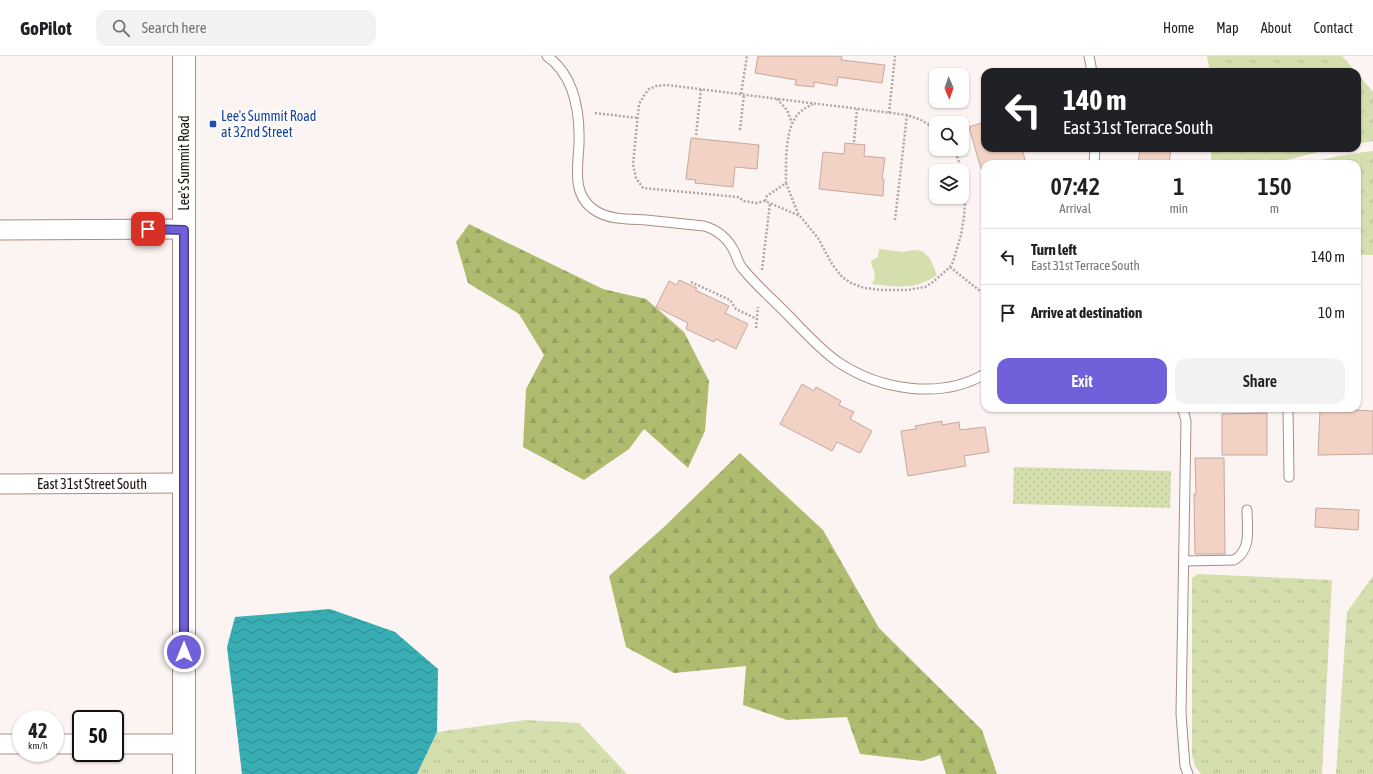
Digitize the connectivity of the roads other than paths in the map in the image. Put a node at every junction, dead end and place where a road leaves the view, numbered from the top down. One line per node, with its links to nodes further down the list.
1 (184, 56): 6 (main road, Lee's Summit Road)
2 (547, 56): 7 (lane)
3 (1088, 56): 4 (lane)
4 (1091, 68)
5 (0, 230): 6 (street)
6 (184, 230): 11 (main road, Lee's Summit Road)
7 (981, 376)
8 (1184, 412): 14 (lane)
9 (1288, 412): 10 (lane)
10 (1289, 477)
11 (184, 483): 12 (street, East 31st Street South); 18 (main road, Lee's Summit Road)
12 (0, 484)
13 (1247, 510): 14 (lane)
14 (1184, 561): 20 (lane)
15 (0, 744): 16 (street)
16 (12, 744)
17 (124, 744): 18 (street)
18 (184, 744): 19 (main road, Lee's Summit Road)
19 (184, 774)
20 (1188, 774)

